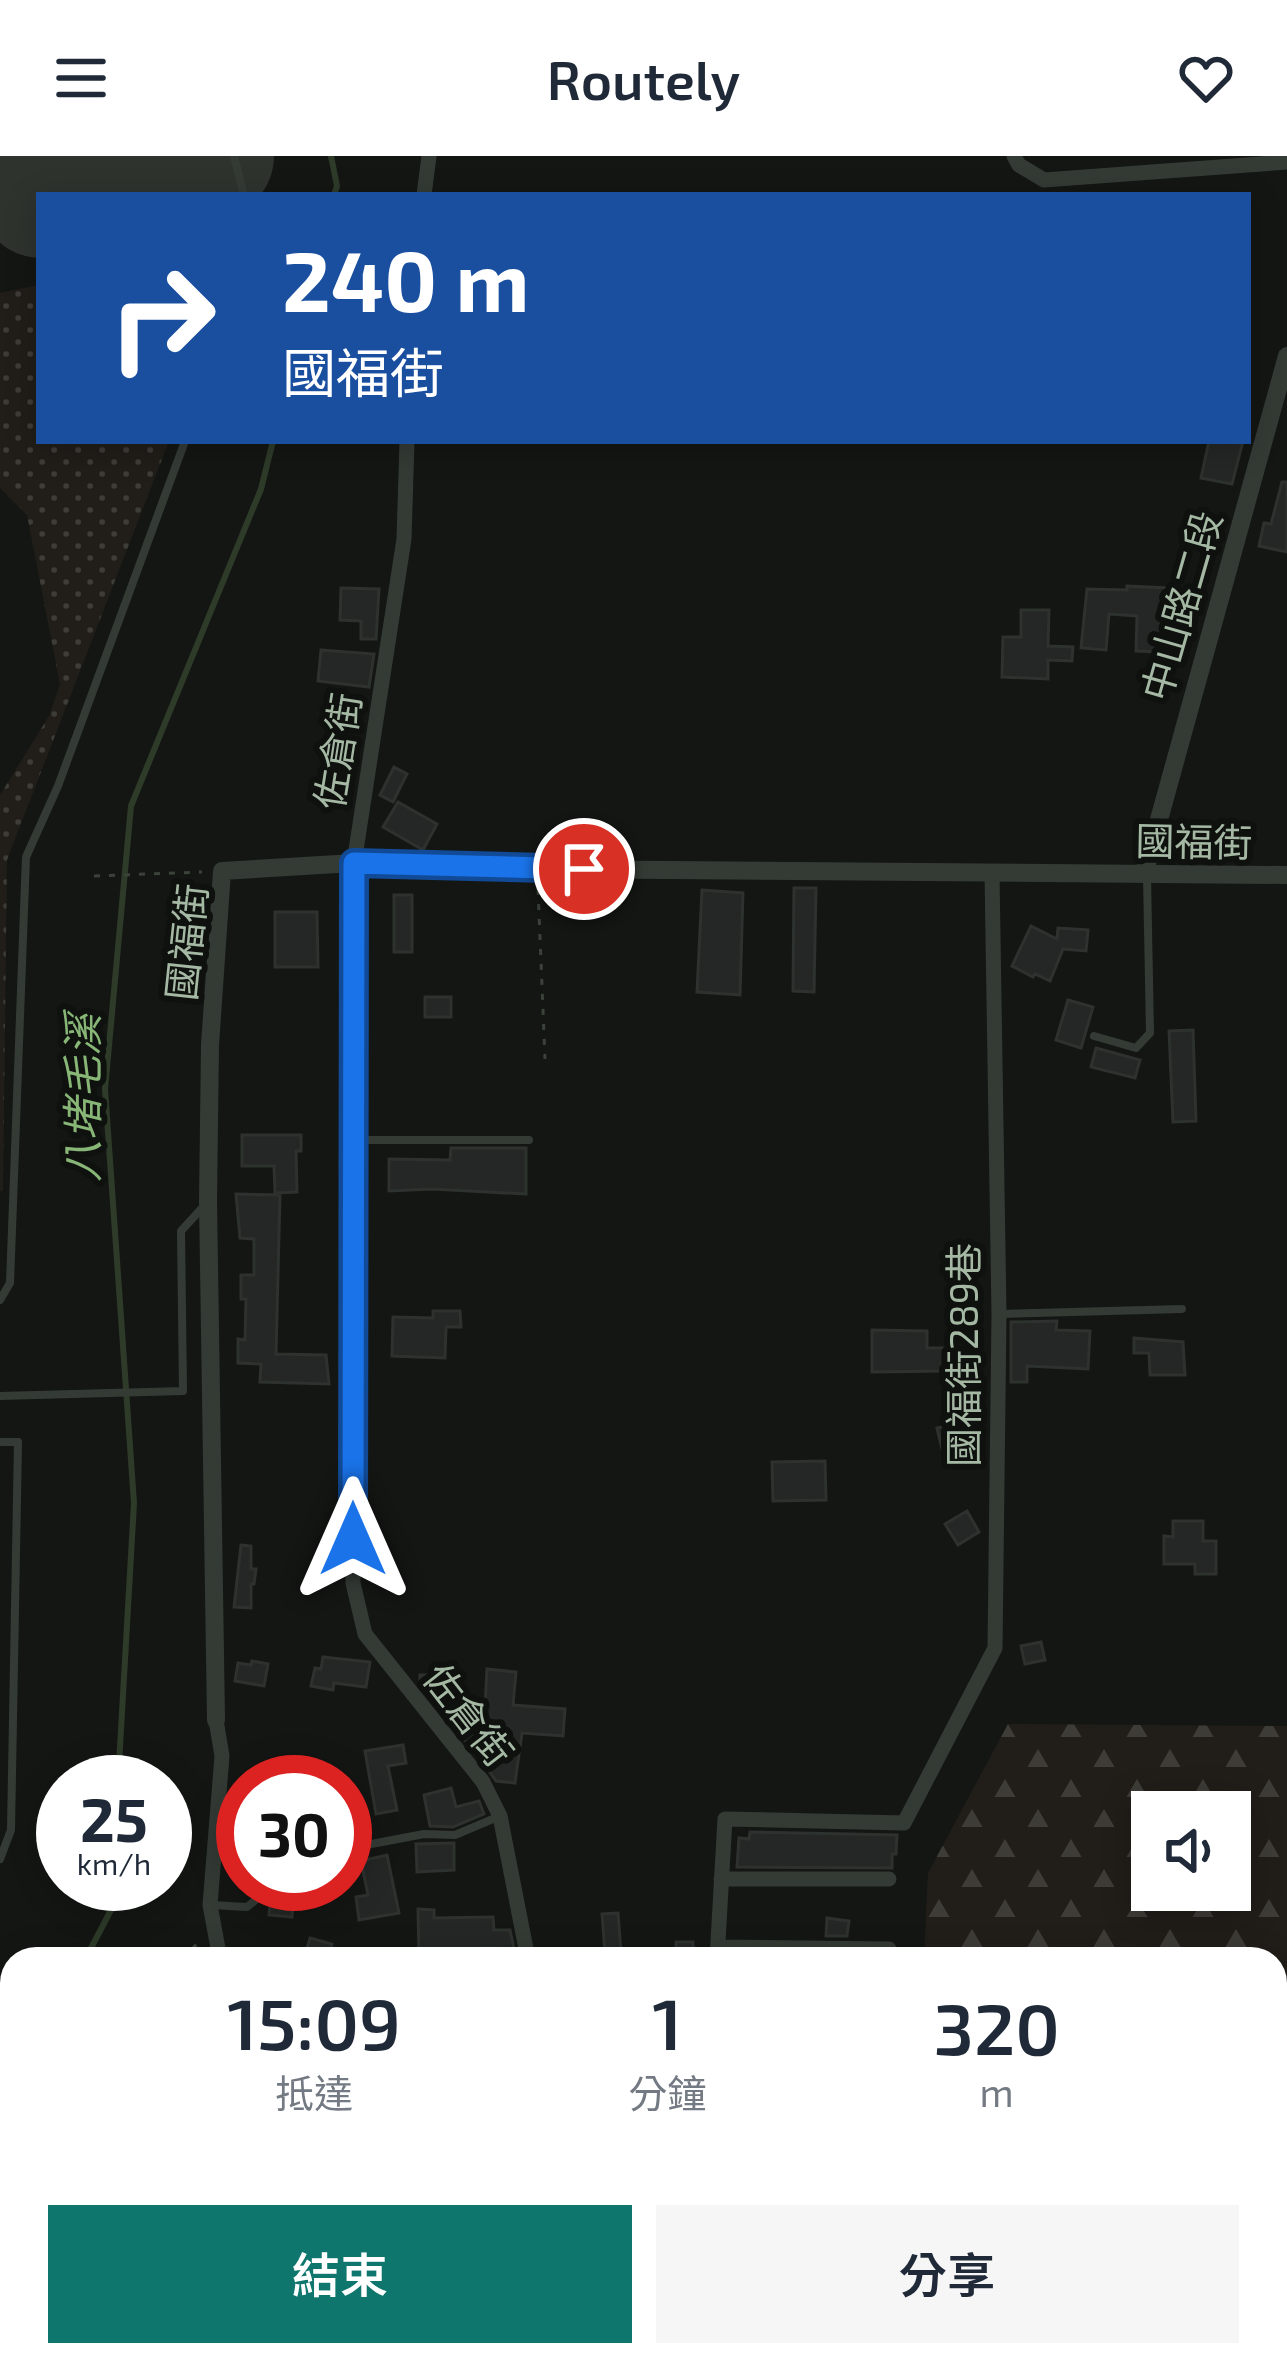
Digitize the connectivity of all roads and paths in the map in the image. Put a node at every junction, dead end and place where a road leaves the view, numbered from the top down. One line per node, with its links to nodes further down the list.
1 (234, 156): 5 (lane)
2 (429, 156): 6 (street)
3 (1014, 156): 4 (street)
4 (1287, 162)
5 (243, 192)
6 (424, 192)
7 (1287, 356): 14 (street, 中山路二段)
8 (184, 444): 22 (lane)
9 (407, 444): 10 (street, 佐倉街)
10 (354, 863): 11 (street, 國福街); 12 (street, 國福街); 19 (street, 佐倉街)
11 (537, 869): 13 (street, 國福街); 18 (path)
12 (222, 871): 15 (path); 21 (street, 國福街)
13 (992, 873): 14 (street, 國福街); 24 (street, 國福街289巷)
14 (1145, 874): 16 (street, 國福街); 17 (lane)
15 (94, 875)
16 (1287, 875)
17 (1094, 1036)
18 (545, 1059)
19 (354, 1140): 20 (lane); 28 (street, 佐倉街)
20 (529, 1140)
21 (208, 1201): 25 (lane); 27 (street, 國福街)
22 (0, 1300)
23 (1182, 1309): 24 (lane)
24 (999, 1314): 31 (street, 國福街289巷)
25 (0, 1396)
26 (0, 1442): 30 (lane)
27 (215, 1720): 33 (street)
28 (500, 1816): 29 (lane); 38 (street, 佐倉街)
29 (372, 1844)
30 (0, 1859)
31 (722, 1879): 32 (street); 39 (street)
32 (889, 1879)
33 (210, 1905): 34 (lane); 35 (street)
34 (216, 1905)
35 (213, 1930): 36 (path); 37 (street)
36 (194, 1947)
37 (217, 1947)
38 (526, 1947)
39 (717, 1947)

